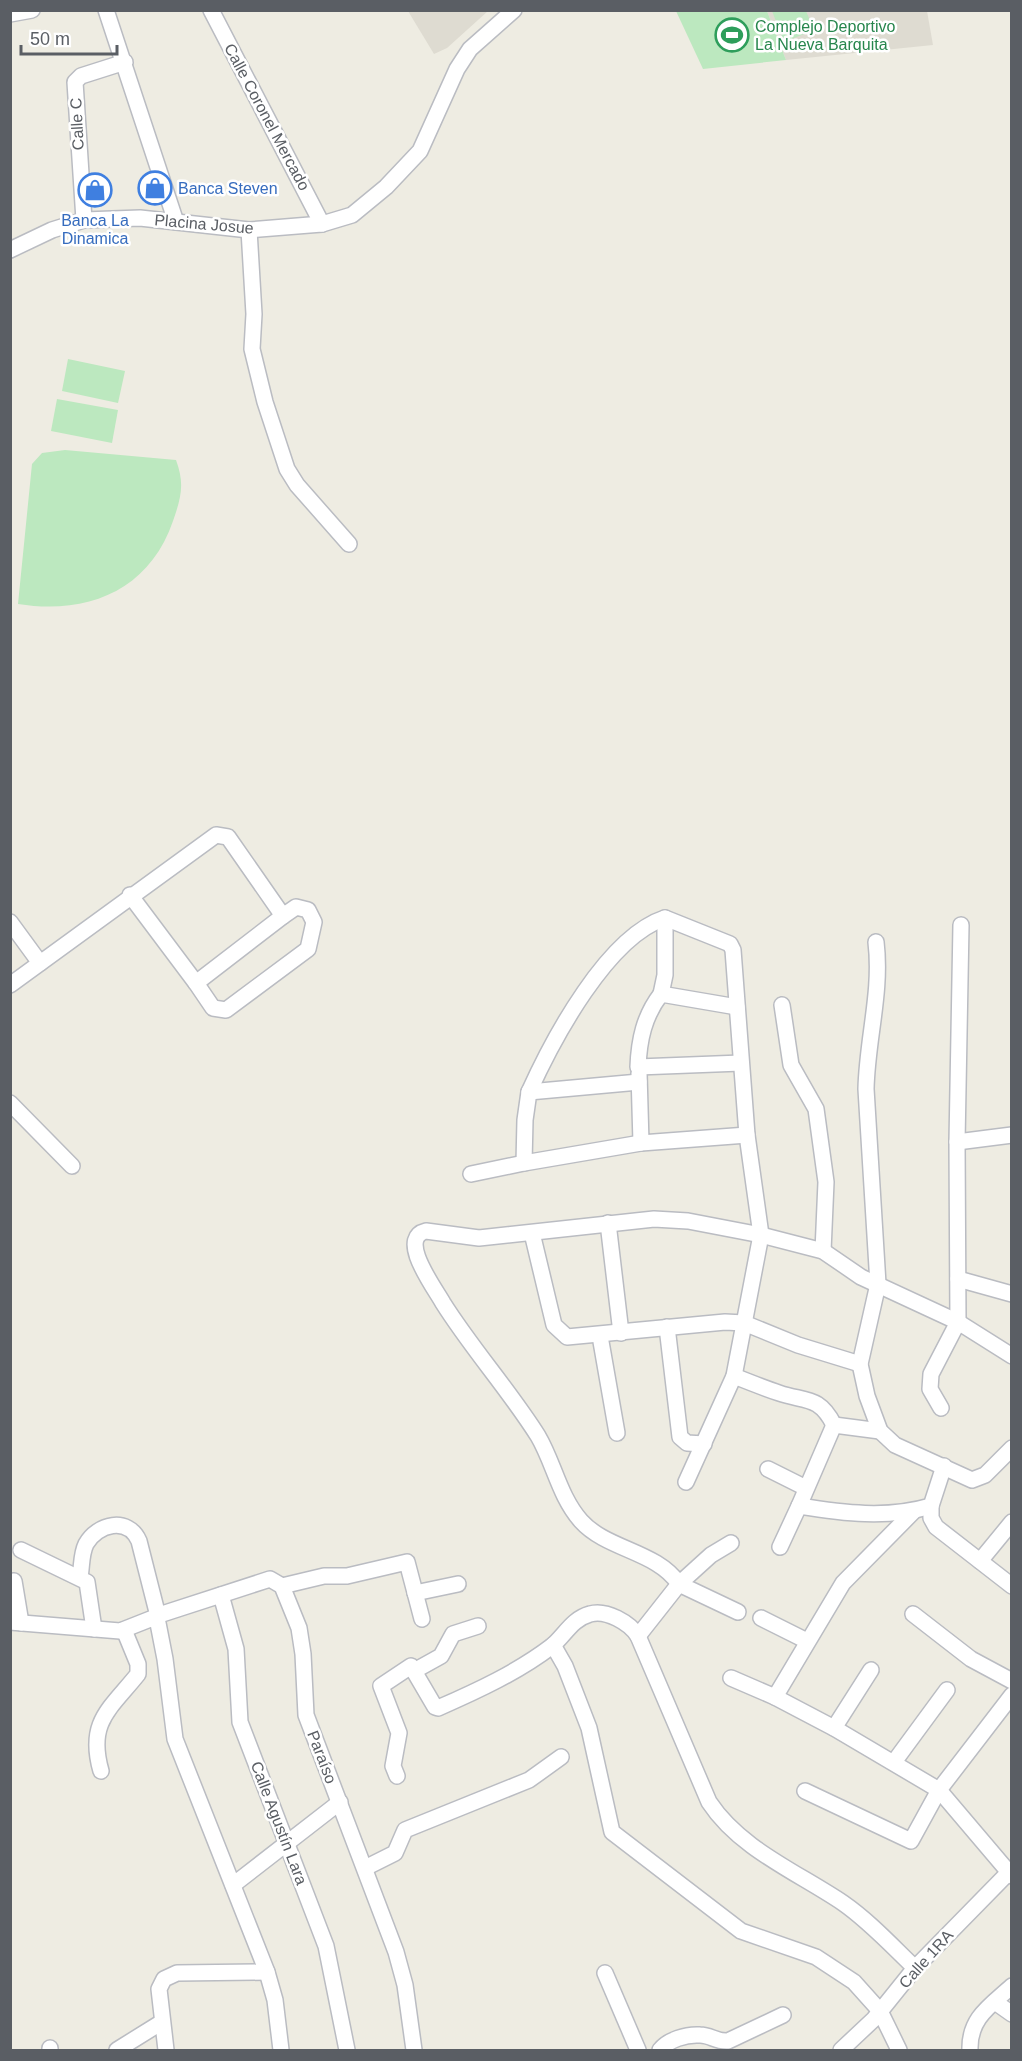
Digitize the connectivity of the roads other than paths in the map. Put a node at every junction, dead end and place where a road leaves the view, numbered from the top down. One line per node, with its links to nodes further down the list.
1 (32, 10): 5 (street)
2 (106, 10): 6 (street)
3 (211, 10): 9 (street, Calle Coronel Mercado)
4 (514, 10): 9 (street, Placina Josue)
5 (10, 14)
6 (125, 62): 7 (street, Calle C); 8 (street)
7 (84, 220): 8 (street, Placina Josue); 11 (street, Placina Josue)
8 (176, 222): 10 (street, Placina Josue)
9 (322, 224): 10 (street, Placina Josue)
10 (249, 230): 12 (street)
11 (10, 250)
12 (349, 543)
13 (130, 895): 14 (street); 19 (street); 20 (street)
14 (283, 916): 20 (street); 20 (street)
15 (665, 918): 22 (street); 24 (street); 27 (street)
16 (10, 922): 19 (street)
17 (961, 925): 31 (street)
18 (876, 942): 41 (street)
19 (40, 963): 21 (street)
20 (196, 983)
21 (10, 985)
22 (661, 994): 24 (street); 26 (street)
23 (782, 1005): 39 (street)
24 (737, 1007): 25 (street)
25 (741, 1063): 26 (street); 29 (street)
26 (639, 1075): 27 (street); 32 (street)
27 (529, 1092): 33 (street)
28 (13, 1111): 34 (street)
29 (747, 1135): 32 (street); 38 (street)
30 (1011, 1135): 31 (street)
31 (957, 1142): 40 (street)
32 (641, 1143): 33 (street)
33 (524, 1163): 35 (street)
34 (72, 1166)
35 (471, 1174)
36 (608, 1223): 37 (street); 38 (street); 46 (street)
37 (532, 1233): 47 (street); 72 (street)
38 (761, 1235): 39 (street); 43 (street)
39 (823, 1251): 41 (street)
40 (958, 1279): 42 (street); 44 (street)
41 (878, 1284): 44 (street); 49 (street)
42 (1011, 1294)
43 (744, 1323): 45 (street); 49 (street); 50 (street)
44 (958, 1323): 48 (street); 51 (street)
45 (667, 1327): 46 (street); 55 (street)
46 (621, 1333): 47 (street)
47 (600, 1336): 54 (street)
48 (1011, 1356)
49 (860, 1364): 53 (street)
50 (734, 1376): 52 (street); 55 (street)
51 (941, 1408)
52 (834, 1425): 53 (street); 60 (street)
53 (880, 1431): 57 (street)
54 (617, 1433)
55 (704, 1444): 59 (street)
56 (1011, 1448): 57 (street)
57 (944, 1466): 62 (street)
58 (768, 1469): 60 (street)
59 (686, 1482)
60 (806, 1488): 61 (street)
61 (799, 1506): 63 (street); 66 (street)
62 (931, 1506): 63 (street); 68 (street)
63 (913, 1512): 87 (street)
64 (1011, 1522): 68 (street)
65 (731, 1543): 72 (street)
66 (780, 1547)
67 (21, 1550): 69 (street)
68 (980, 1561): 74 (street)
69 (80, 1577): 79 (street); 84 (street)
70 (14, 1581): 82 (street)
71 (458, 1584): 75 (street)
72 (679, 1584): 77 (street); 86 (street)
73 (282, 1586): 75 (street); 76 (street); 103 (street, Paraíso)
74 (1011, 1586)
75 (415, 1593): 81 (street)
76 (221, 1595): 79 (street); 104 (street, Calle Agustín Lara)
77 (738, 1612)
78 (913, 1614): 92 (street)
79 (158, 1615): 85 (street); 107 (street)
80 (761, 1618): 87 (street)
81 (422, 1619)
82 (16, 1622): 84 (street)
83 (478, 1626): 90 (street)
84 (94, 1629): 85 (street)
85 (124, 1630): 99 (street)
86 (638, 1636): 88 (street); 108 (street)
87 (807, 1641): 95 (street)
88 (553, 1646): 90 (street); 113 (street)
89 (871, 1670): 96 (street)
90 (414, 1671): 100 (street)
91 (731, 1678): 95 (street)
92 (1011, 1681)
93 (947, 1690): 98 (street)
94 (1011, 1695): 101 (street)
95 (775, 1697): 96 (street)
96 (834, 1728): 98 (street)
97 (561, 1757): 105 (street)
98 (894, 1762): 101 (street)
99 (101, 1771)
100 (397, 1776)
101 (939, 1790): 102 (street); 106 (street)
102 (805, 1791)
103 (340, 1802): 104 (street); 105 (street, Paraíso)
104 (288, 1844): 107 (street); 120 (street, Calle Agustín Lara)
105 (366, 1868): 121 (street, Paraíso)
106 (1011, 1872): 108 (street, Calle 1RA)
107 (233, 1885): 109 (street)
108 (915, 1968): 113 (street, Calle 1RA)
109 (267, 1972): 116 (street); 119 (street)
110 (604, 1973): 122 (street)
111 (1011, 1986): 112 (street)
112 (995, 2002): 114 (street); 126 (street)
113 (880, 2011): 124 (street, Calle 1RA); 125 (street)
114 (1011, 2014)
115 (783, 2015): 123 (street)
116 (162, 2022): 117 (street); 118 (street)
117 (117, 2050)
118 (166, 2050)
119 (281, 2050)
120 (347, 2050)
121 (414, 2050)
122 (638, 2050)
123 (660, 2050)
124 (841, 2050)
125 (899, 2050)
126 (970, 2050)

